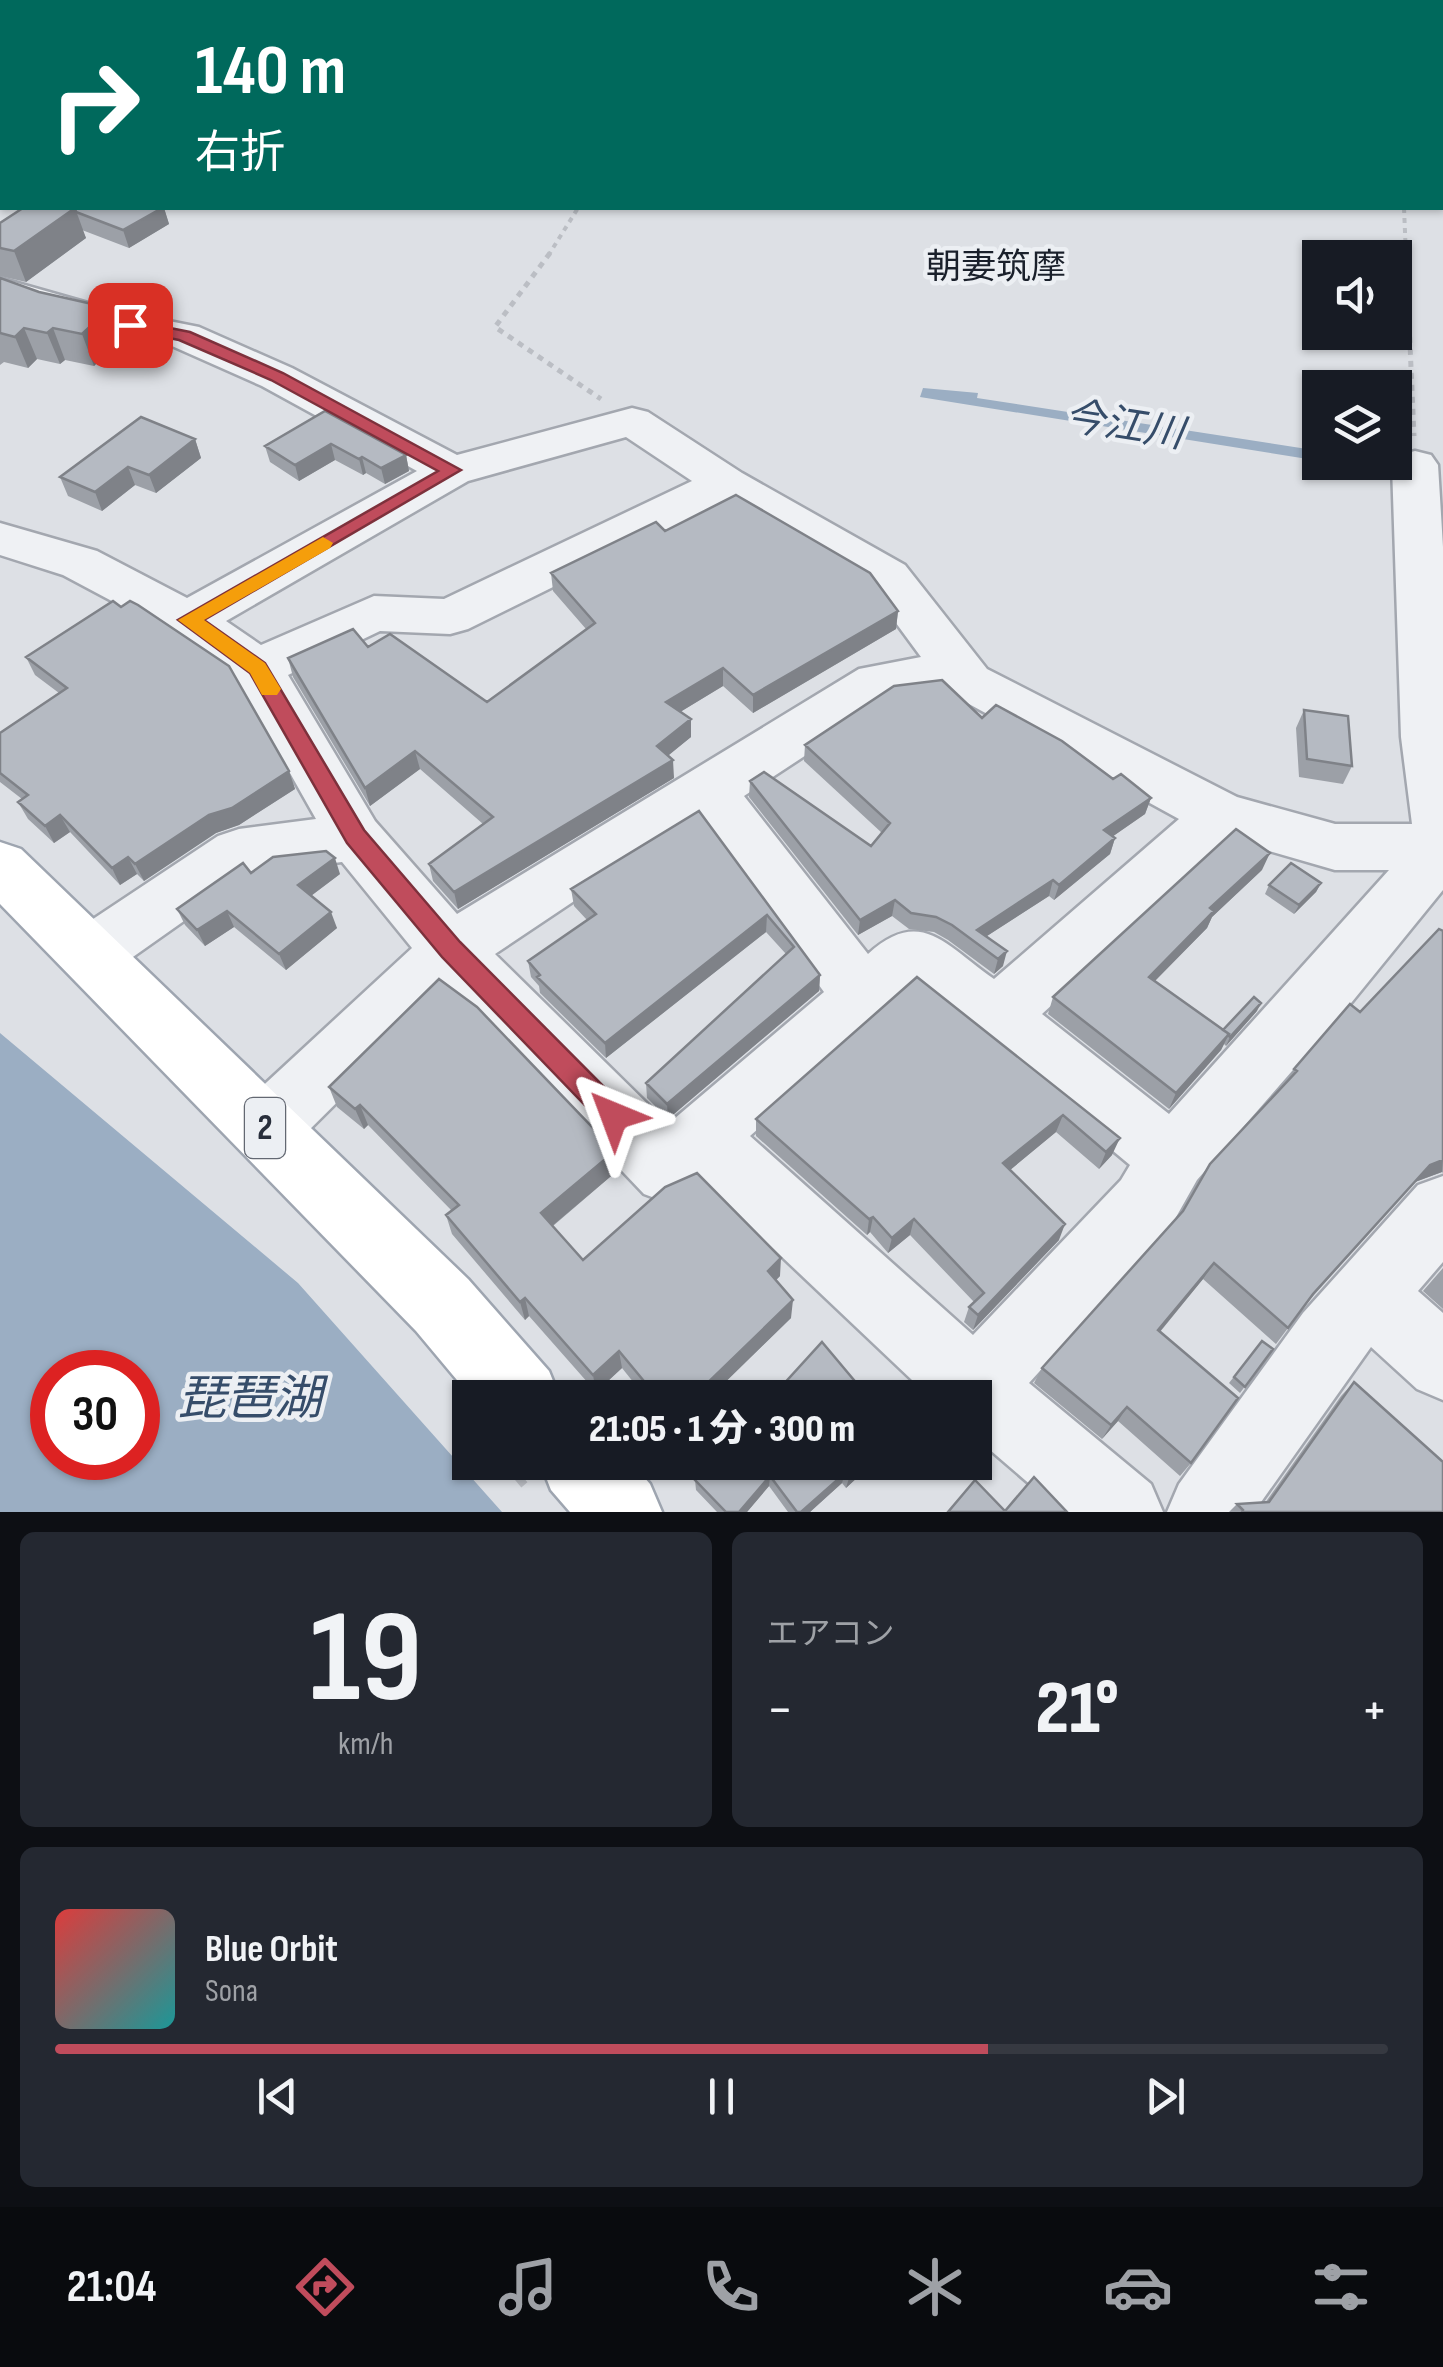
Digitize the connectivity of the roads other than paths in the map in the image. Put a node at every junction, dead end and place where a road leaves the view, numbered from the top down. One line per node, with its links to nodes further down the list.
1 (0, 290): 2 (street)
2 (452, 470): 4 (street); 6 (street)
3 (1416, 472): 9 (street)
4 (726, 482): 7 (street); 8 (street)
5 (0, 539): 6 (street)
6 (188, 620): 7 (street)
7 (258, 668): 12 (street)
8 (960, 671): 10 (street); 11 (street)
9 (1436, 738): 13 (street)
10 (708, 791): 16 (street); 18 (street)
11 (1221, 815): 14 (street); 19 (street)
12 (355, 837): 16 (street); 17 (street)
13 (1443, 837)
14 (1443, 848): 22 (street)
15 (0, 866): 17 (main road, 2)
16 (451, 950): 20 (street); 21 (street)
17 (92, 953): 20 (main road, 2)
18 (864, 998): 19 (street); 21 (street)
19 (997, 1016): 22 (street)
20 (265, 1128): 26 (main road, 2)
21 (700, 1136): 27 (street)
22 (1173, 1158): 28 (street)
23 (1443, 1209): 24 (street)
24 (1368, 1295): 25 (street); 33 (street)
25 (1443, 1363)
26 (507, 1380)
27 (966, 1380)
28 (981, 1380)
29 (992, 1402): 32 (street)
30 (594, 1480): 31 (main road)
31 (622, 1512)
32 (1123, 1512)
33 (1206, 1512)

